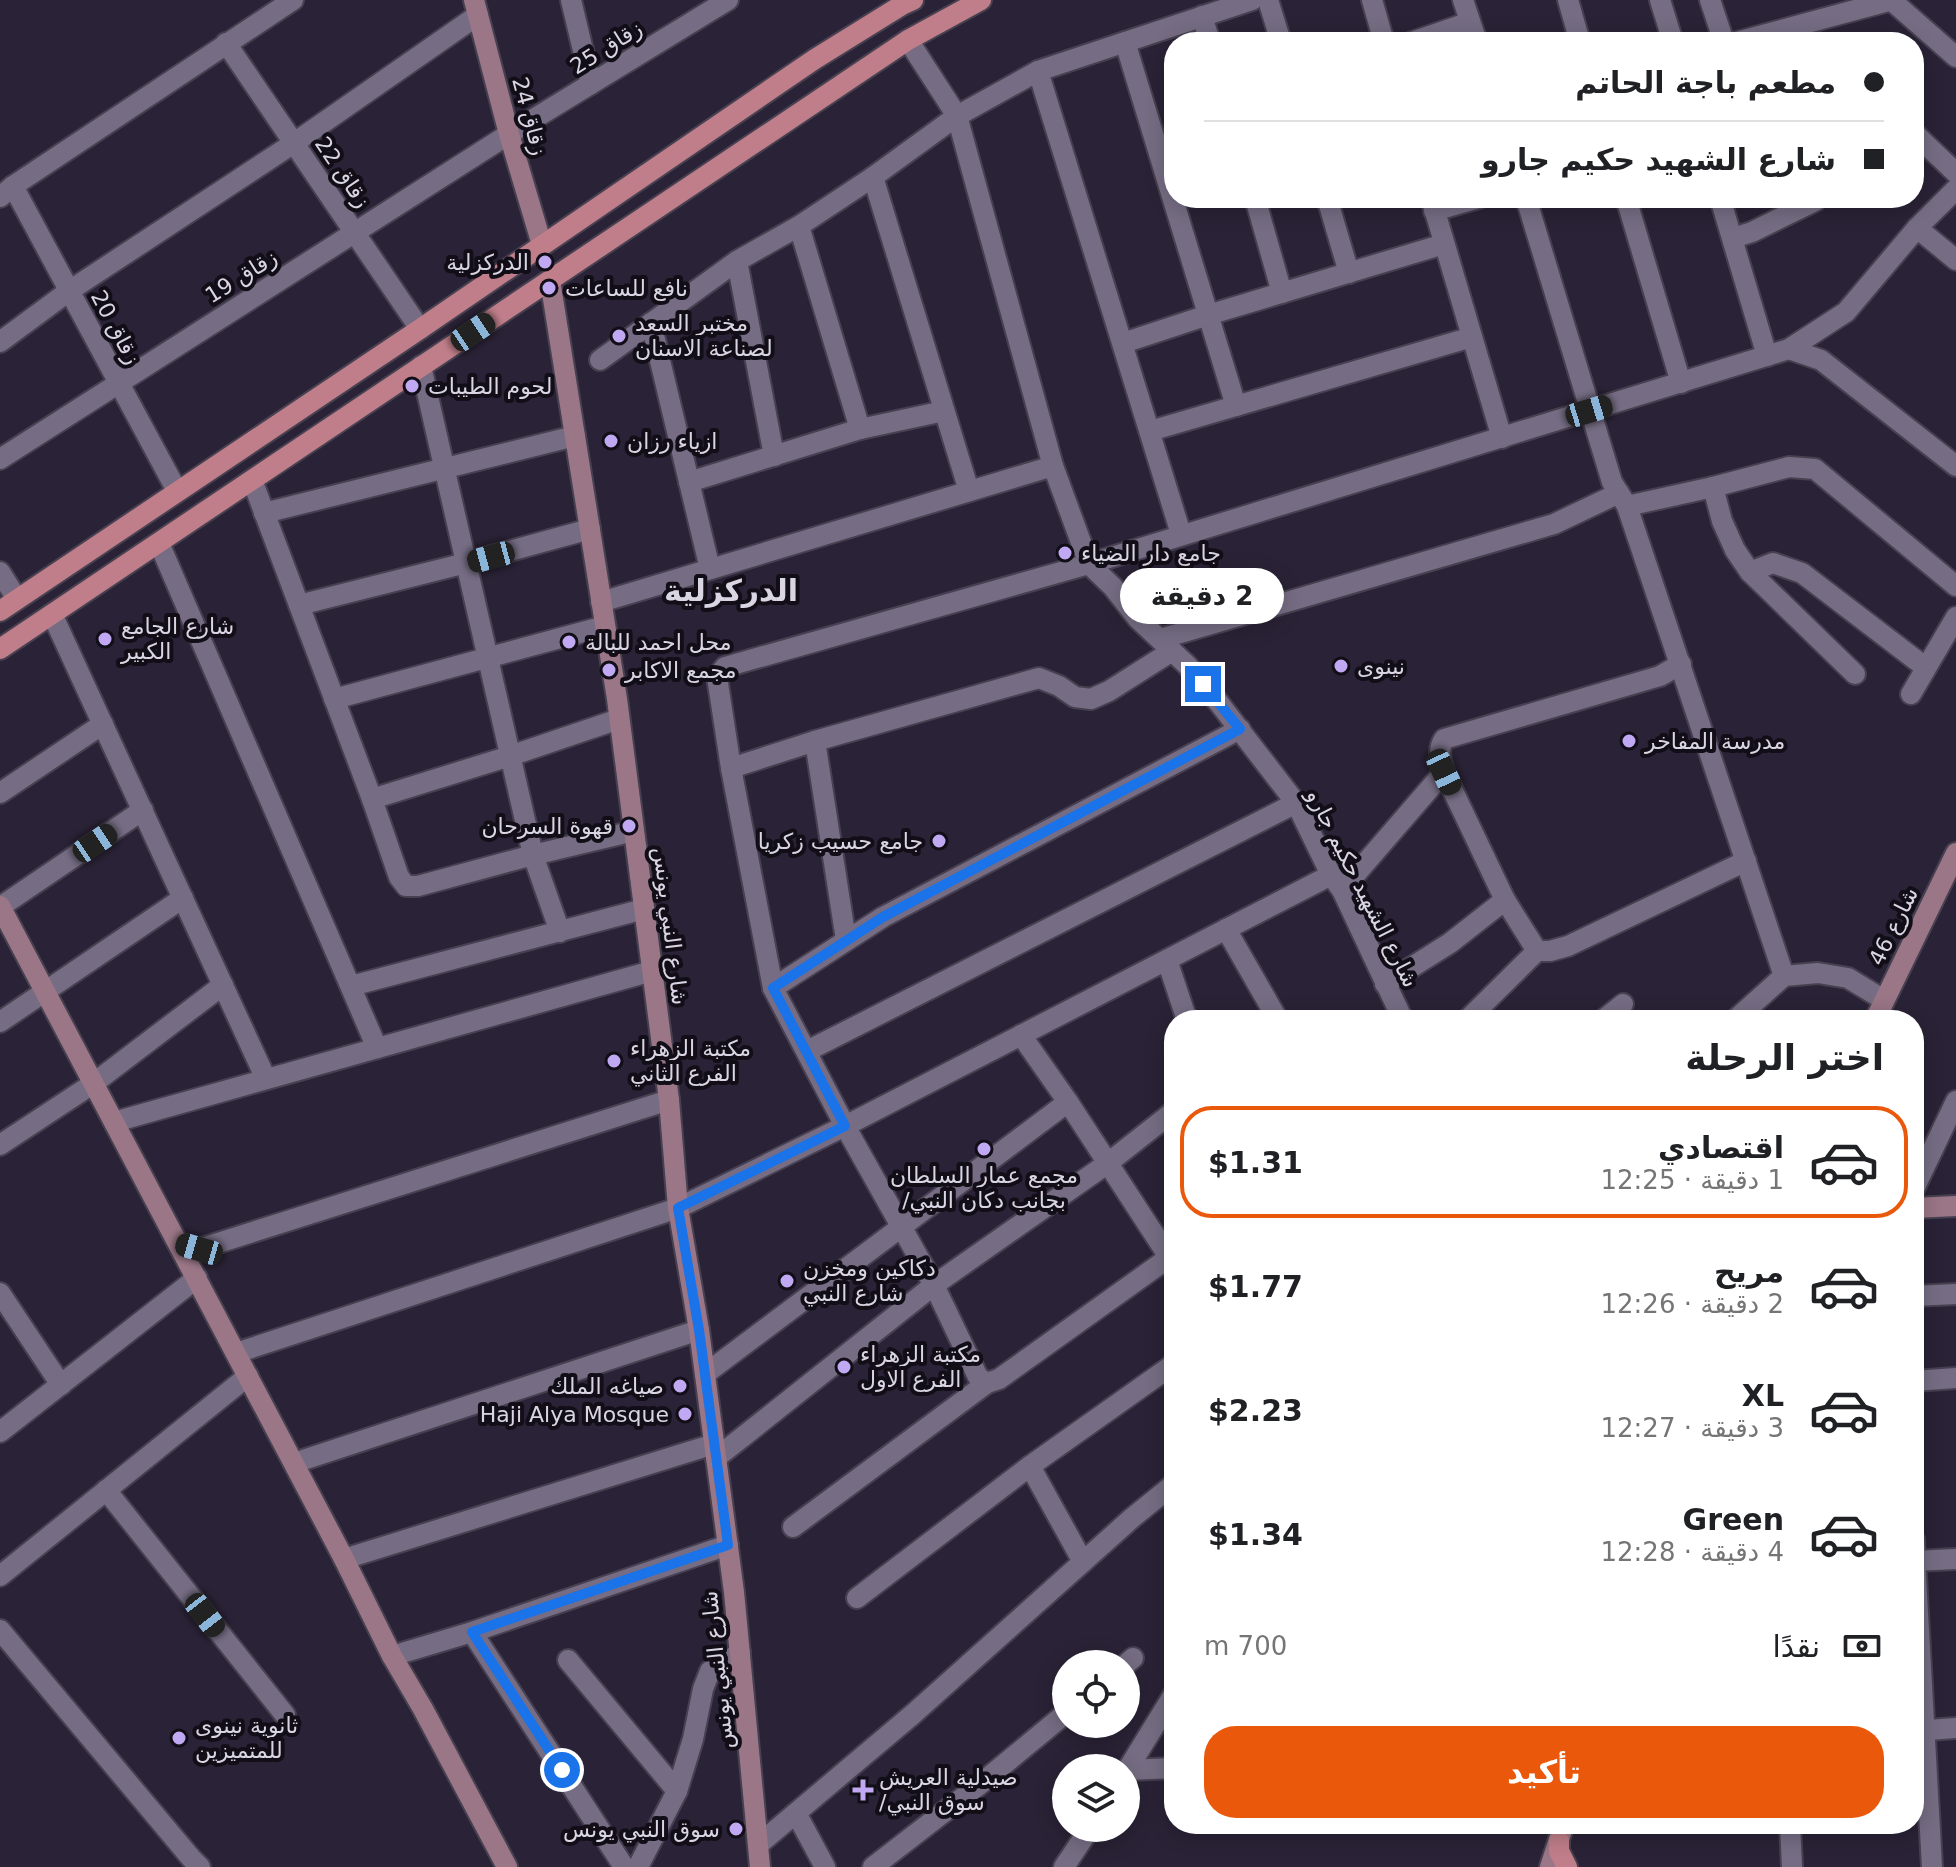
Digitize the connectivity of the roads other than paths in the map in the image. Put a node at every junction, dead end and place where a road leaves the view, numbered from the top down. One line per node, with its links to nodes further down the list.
1 (293, 0): 26 (street)
2 (571, 0): 29 (street)
3 (728, 0): 29 (street, زقاق 25)
4 (981, 0): 24 (main road)
5 (1252, 0): 15 (street)
6 (1268, 0): 17 (street)
7 (1372, 0): 18 (street)
8 (1463, 0): 19 (street)
9 (1568, 0): 20 (street)
10 (1660, 0): 21 (street)
11 (1710, 0): 22 (street)
12 (1891, 0): 23 (street); 27 (street)
13 (905, 2): 52 (main road)
14 (476, 8): 31 (street, زقاق 24); 32 (street)
15 (1202, 16): 16 (street); 25 (street)
16 (1207, 32)
17 (1278, 32)
18 (1381, 32)
19 (1474, 32)
20 (1577, 32)
21 (1670, 32)
22 (1721, 32)
23 (1786, 32)
24 (908, 40): 30 (street); 56 (main road)
25 (1125, 42): 28 (street); 34 (street)
26 (226, 43): 32 (street, زقاق 22); 38 (street)
27 (1956, 57)
28 (1038, 71): 30 (street); 64 (street)
29 (591, 84): 31 (street, زقاق 25)
30 (957, 116): 36 (street); 80 (street)
31 (509, 134): 49 (street, زقاق 19); 52 (street, زقاق 24)
32 (294, 143): 49 (street, زقاق 22); 57 (street)
33 (1924, 143): 35 (street)
34 (1164, 170)
35 (1956, 173)
36 (873, 177): 47 (street); 72 (street)
37 (1956, 189): 48 (street)
38 (7, 191): 57 (street, زقاق 20)
39 (1175, 208): 59 (street)
40 (1258, 208): 58 (street)
41 (1330, 208): 55 (street)
42 (1433, 208): 51 (street)
43 (1529, 208): 73 (street)
44 (1629, 208): 70 (street)
45 (1723, 208): 50 (street)
46 (1798, 208): 50 (street)
47 (799, 226): 54 (street); 74 (street)
48 (1917, 228): 53 (street); 65 (street)
49 (354, 232): 61 (street, زقاق 22); 69 (street, زقاق 19)
50 (1733, 238): 66 (street)
51 (1444, 244): 55 (street); 62 (street)
52 (542, 245): 61 (main road)
53 (1956, 260)
54 (737, 261): 60 (street); 78 (street)
55 (1349, 273): 58 (street)
56 (550, 280): 68 (main road); 76 (street, شارع النبي يونس)
57 (69, 291): 63 (street); 69 (street, زقاق 20)
58 (1282, 293): 59 (street)
59 (1208, 315): 64 (street); 71 (street)
60 (651, 323): 67 (street); 84 (street)
61 (420, 329): 86 (main road)
62 (1472, 337): 71 (street); 77 (street)
63 (0, 342)
64 (1123, 343): 75 (street)
65 (1789, 349): 66 (street); 81 (street)
66 (1767, 356): 70 (street)
67 (600, 360)
68 (421, 366): 82 (street); 83 (main road)
69 (118, 382): 79 (street, زقاق 19); 86 (street, زقاق 20)
70 (1681, 383): 73 (street)
71 (1236, 406): 75 (street)
72 (944, 411): 74 (street); 87 (street)
73 (1589, 411): 77 (street); 88 (street)
74 (860, 429): 78 (street)
75 (1150, 431): 91 (street)
76 (575, 436): 82 (street); 90 (street, شارع النبي يونس)
77 (1502, 438): 91 (street)
78 (774, 456): 84 (street)
79 (0, 459)
80 (1053, 466): 87 (street); 94 (street)
81 (1956, 466)
82 (445, 468): 89 (street); 93 (street)
83 (252, 480): 89 (street); 92 (main road)
84 (689, 482): 95 (street)
85 (1713, 487): 88 (street); 97 (street); 98 (street)
86 (177, 491): 100 (main road)
87 (969, 491): 95 (street)
88 (1623, 500): 105 (street); 108 (street)
89 (264, 513): 101 (street)
90 (590, 529): 93 (street); 99 (street, شارع النبي يونس)
91 (1181, 534): 94 (street)
92 (159, 543): 102 (main road); 142 (street)
93 (466, 563): 101 (street); 107 (street)
94 (1089, 564): 105 (street, شارع الشهيد حكيم جارو); 118 (street)
95 (710, 569): 99 (street)
96 (0, 572): 100 (street)
97 (1750, 572): 109 (street); 110 (street)
98 (1956, 586)
99 (601, 602): 104 (street, شارع النبي يونس)
100 (8, 605)
101 (299, 605): 112 (street)
102 (52, 614): 106 (main road); 114 (street)
103 (1956, 617): 109 (street)
104 (605, 626): 107 (street); 113 (street, شارع النبي يونس)
105 (1166, 645): 115 (street, شارع الشهيد حكيم جارو); 116 (street)
106 (0, 649)
107 (488, 658): 112 (street); 117 (street)
108 (1681, 664): 119 (street); 127 (street)
109 (1925, 667): 111 (street)
110 (1855, 674)
111 (1911, 694)
112 (334, 699): 121 (street)
113 (619, 719): 117 (street); 124 (street, شارع النبي يونس)
114 (103, 724): 120 (street); 123 (street)
115 (1240, 729): 122 (street, شارع الشهيد حكيم جارو); 135 (street)
116 (815, 741): 118 (street); 135 (street)
117 (510, 756): 121 (street); 126 (street)
118 (731, 768): 143 (street)
119 (1444, 772): 128 (street); 130 (street)
120 (0, 793)
121 (372, 799): 126 (street)
122 (1296, 803): 128 (street, شارع الشهيد حكيم جارو); 157 (street)
123 (143, 810): 129 (street); 131 (street)
124 (634, 831): 126 (street); 132 (street, شارع النبي يونس)
125 (1956, 853): 145 (street, شارع 46)
126 (533, 855): 134 (street)
127 (1746, 861): 136 (street); 139 (street)
128 (1336, 883): 133 (street); 140 (street, شارع الشهيد حكيم جارو)
129 (183, 898): 141 (street); 144 (street)
130 (1505, 900): 136 (street); 140 (street)
131 (0, 907): 144 (street)
132 (644, 909): 134 (street); 138 (street, شارع النبي يونس)
133 (1226, 929): 137 (street); 148 (street)
134 (560, 932): 142 (street)
135 (846, 940): 143 (street)
136 (1537, 951): 150 (street)
137 (1167, 960): 147 (street); 155 (street)
138 (652, 971): 156 (street); 160 (street, شارع النبي يونس)
139 (1784, 976): 145 (street); 152 (street)
140 (1385, 984): 149 (street, شارع الشهيد حكيم جارو)
141 (223, 985): 158 (street); 159 (street)
142 (351, 986): 156 (street)
143 (773, 988): 157 (street)
144 (45, 991): 154 (street); 159 (street)
145 (1884, 1000): 153 (street, شارع 46)
146 (1623, 1004): 151 (street)
147 (1184, 1010)
148 (1272, 1010)
149 (1398, 1010)
150 (1477, 1010)
151 (1616, 1010)
152 (1746, 1010)
153 (1880, 1010)
154 (0, 1022)
155 (1021, 1035): 161 (street); 165 (street)
156 (377, 1048): 158 (street)
157 (807, 1051): 165 (street)
158 (266, 1079): 164 (street)
159 (94, 1083): 164 (street); 166 (street)
160 (669, 1100): 170 (street, شارع النبي يونس); 173 (street)
161 (1068, 1102): 167 (street); 172 (street)
162 (1955, 1107): 168 (street)
163 (1164, 1119): 167 (street)
164 (114, 1122): 173 (street)
165 (845, 1126): 170 (street); 172 (street)
166 (0, 1145)
167 (1108, 1163): 174 (street); 177 (street)
168 (1924, 1169)
169 (1956, 1206): 171 (street)
170 (678, 1208): 181 (street, شارع النبي يونس); 182 (street)
171 (1924, 1208)
172 (901, 1228): 177 (street); 184 (street)
173 (178, 1243): 176 (street)
174 (1164, 1244)
175 (1164, 1261): 188 (street)
176 (197, 1278): 182 (street); 189 (street)
177 (934, 1285): 188 (street); 191 (street)
178 (0, 1293): 189 (street)
179 (1956, 1294): 180 (street)
180 (1924, 1296)
181 (699, 1330): 184 (street, شارع النبي يونس); 192 (street)
182 (236, 1353): 185 (street)
183 (1164, 1371): 193 (street)
184 (705, 1374): 191 (street, شارع النبي يونس)
185 (248, 1376): 192 (street); 194 (street)
186 (1956, 1378): 187 (street)
187 (1924, 1380)
188 (987, 1383): 196 (street)
189 (61, 1385): 190 (street)
190 (0, 1432)
191 (715, 1451): 197 (street, شارع النبي يونس); 198 (street)
192 (294, 1463): 198 (street)
193 (1030, 1466): 201 (street); 203 (street)
194 (106, 1490): 202 (street); 210 (street)
195 (1164, 1492): 201 (street)
196 (793, 1527)
197 (728, 1545): 205 (street); 206 (street, شارع النبي يونس)
198 (344, 1559): 207 (street)
199 (1956, 1559): 200 (street)
200 (1924, 1561)
201 (1083, 1562): 219 (street)
202 (0, 1576)
203 (857, 1598)
204 (0, 1630): 225 (street)
205 (472, 1632): 207 (street); 227 (street)
206 (740, 1653): 218 (street); 224 (street, شارع النبي يونس)
207 (392, 1656): 226 (street)
208 (568, 1660): 218 (street)
209 (1164, 1710): 214 (street)
210 (285, 1715)
211 (1052, 1725): 231 (street)
212 (1956, 1728): 213 (street)
213 (1924, 1730)
214 (1137, 1754)
215 (1164, 1769): 216 (street)
216 (1140, 1770)
217 (1924, 1783): 236 (street)
218 (677, 1791): 228 (street)
219 (796, 1813): 224 (street); 230 (street)
220 (1561, 1834): 233 (street)
221 (1562, 1834): 234 (main road)
222 (1790, 1834): 235 (street)
223 (1081, 1842): 232 (street)
224 (759, 1844): 229 (street, شارع النبي يونس)
225 (200, 1867)
226 (507, 1867)
227 (624, 1867)
228 (638, 1867)
229 (760, 1867)
230 (825, 1867)
231 (873, 1867)
232 (1064, 1867)
233 (1550, 1867)
234 (1567, 1867)
235 (1792, 1867)
236 (1932, 1867)

